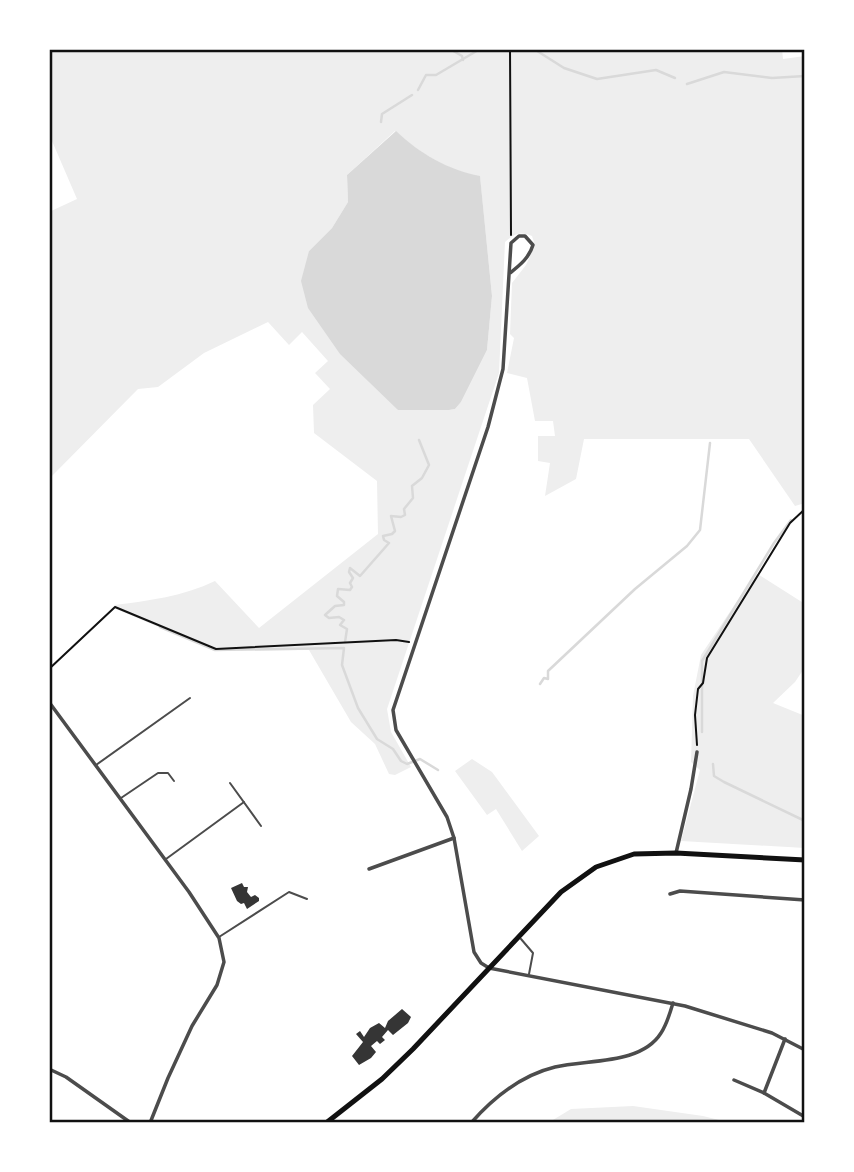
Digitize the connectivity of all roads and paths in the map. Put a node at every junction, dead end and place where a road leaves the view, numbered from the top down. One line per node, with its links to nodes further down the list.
1 (510, 49): 2 (path)
2 (511, 243): 3 (street); 3 (street)
3 (510, 273): 5 (street)
4 (805, 509): 9 (path)
5 (416, 644): 6 (path); 16 (street)
6 (49, 669)
7 (190, 698): 10 (lane)
8 (49, 702): 10 (street)
9 (697, 752): 17 (street)
10 (96, 766): 13 (street)
11 (174, 781): 13 (lane)
12 (230, 783): 14 (lane)
13 (120, 799): 18 (street)
14 (244, 802): 15 (lane); 18 (lane)
15 (261, 826)
16 (454, 838): 20 (street); 26 (street)
17 (676, 853): 19 (main road); 24 (main road)
18 (165, 859): 25 (street)
19 (805, 860)
20 (369, 869)
21 (670, 894): 23 (street)
22 (307, 900): 25 (lane)
23 (805, 900)
24 (517, 937): 26 (main road); 27 (lane)
25 (219, 938): 36 (street)
26 (489, 968): 27 (street); 37 (main road)
27 (529, 975): 28 (street)
28 (673, 1003): 29 (street); 38 (street)
29 (785, 1039): 30 (street); 33 (street)
30 (805, 1050)
31 (49, 1069): 35 (street)
32 (734, 1080): 33 (street)
33 (764, 1093): 34 (street)
34 (805, 1117)
35 (131, 1123)
36 (150, 1123)
37 (326, 1123)
38 (471, 1123)

